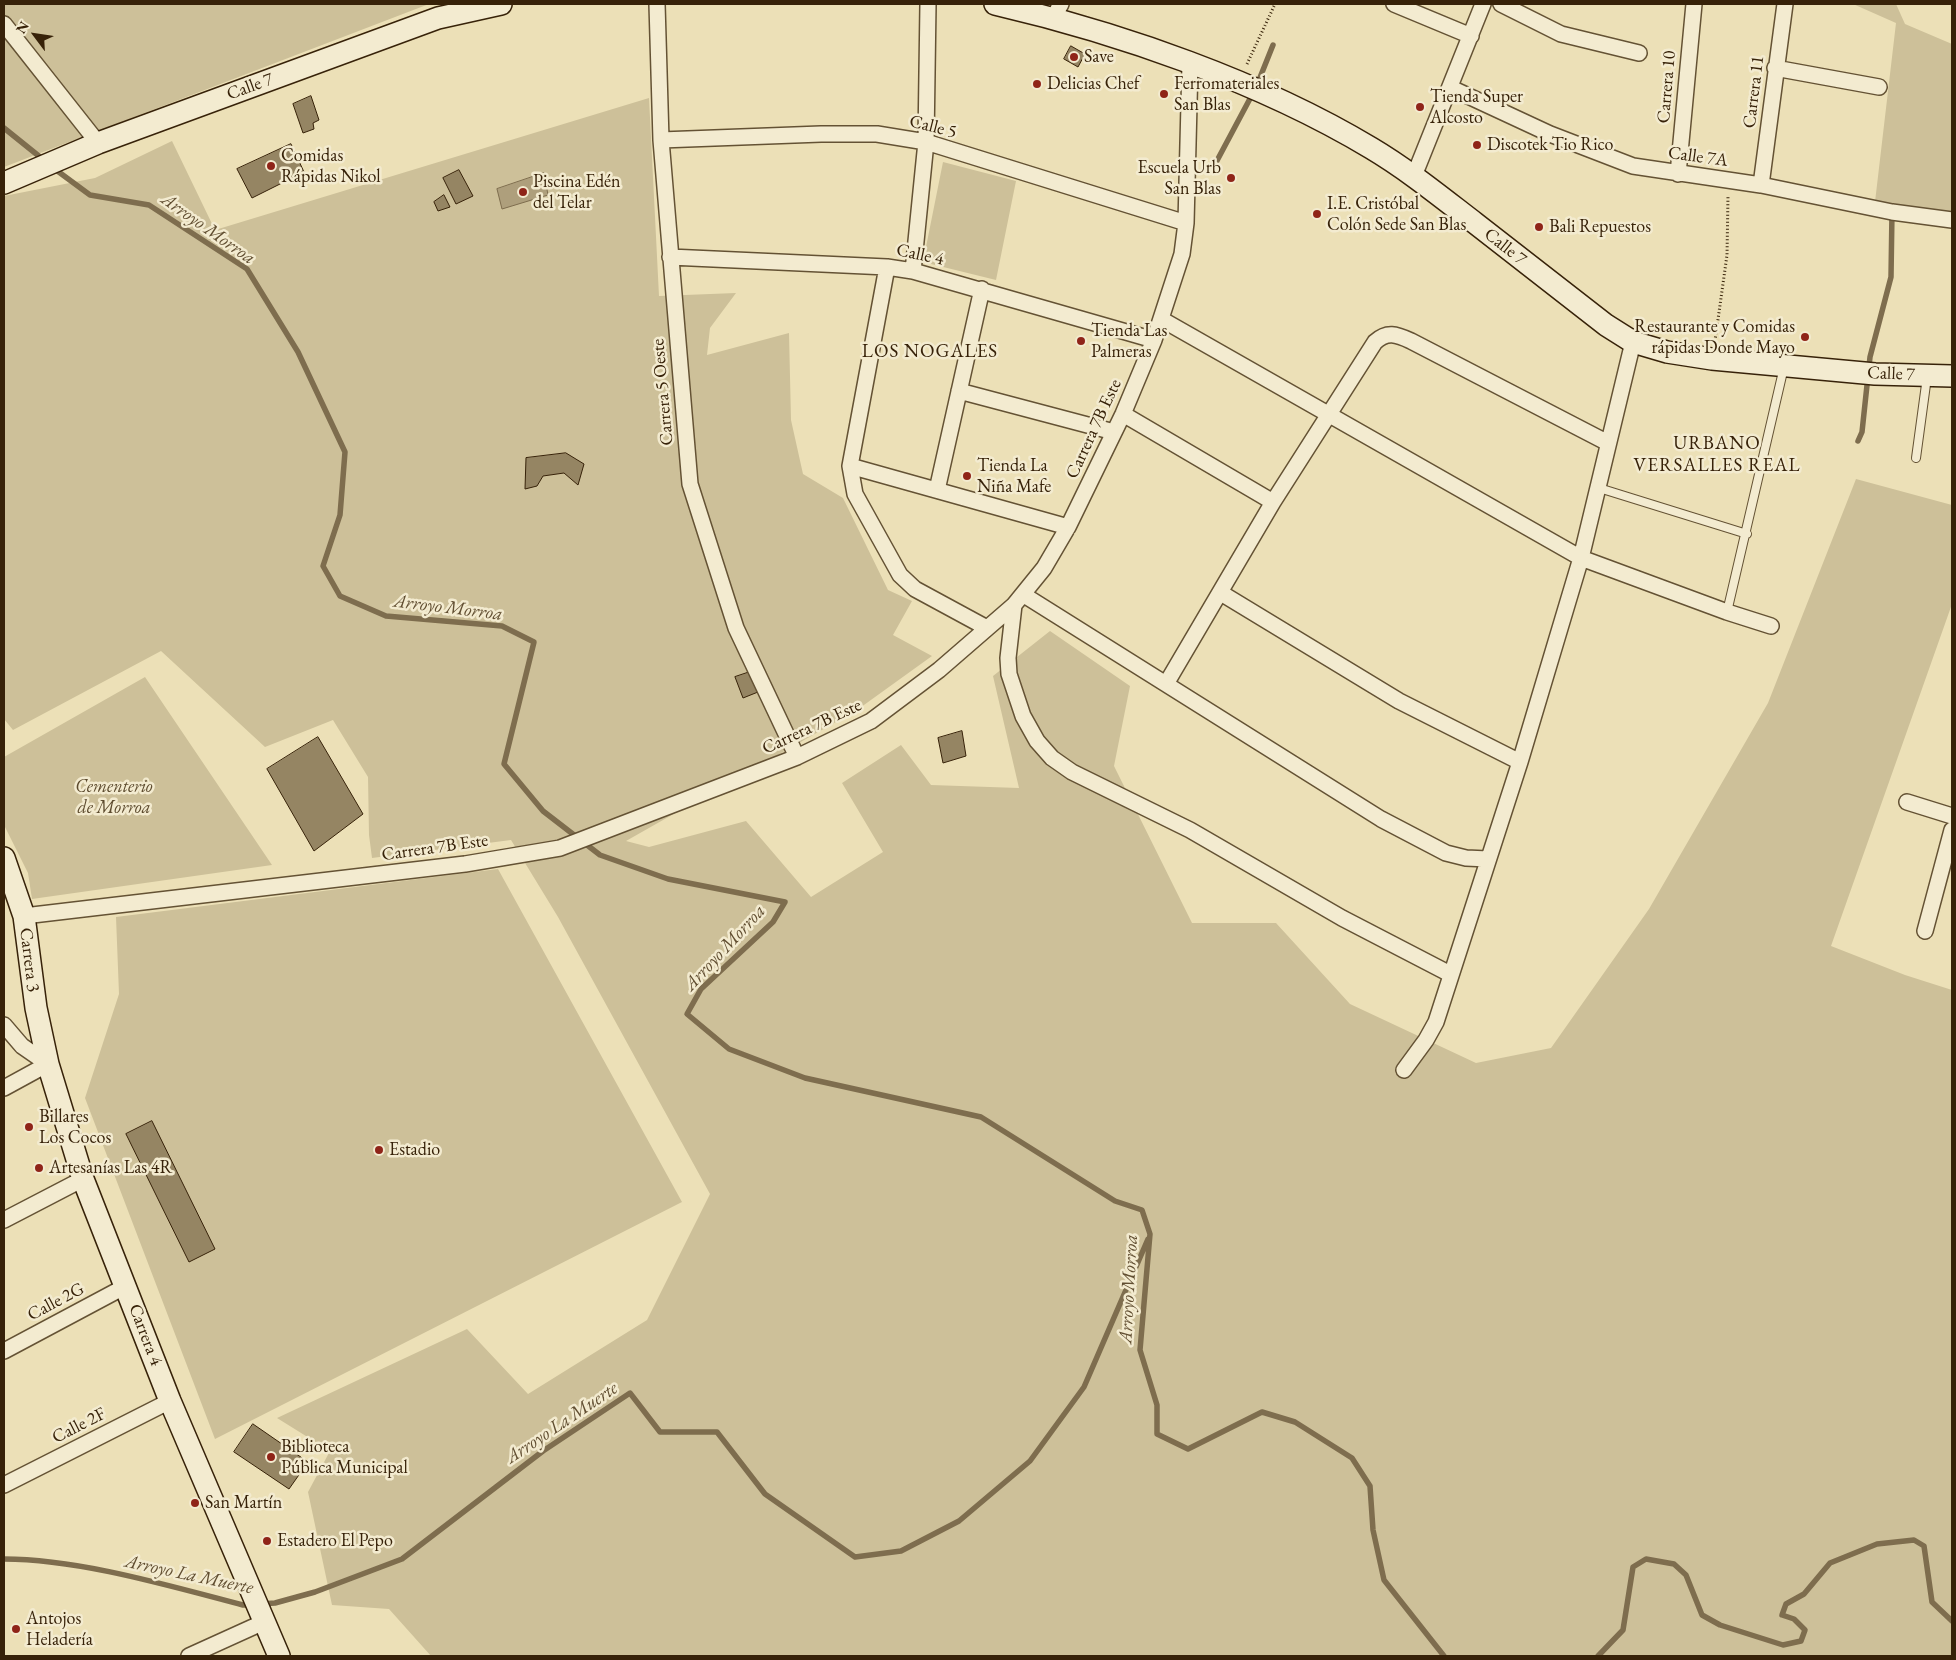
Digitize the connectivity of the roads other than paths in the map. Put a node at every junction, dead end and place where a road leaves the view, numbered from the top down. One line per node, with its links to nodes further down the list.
1 (501, 4): 20 (street, Calle 7)
2 (657, 4): 18 (street, Carrera 5 Oeste)
3 (928, 4): 19 (street)
4 (995, 4): 10 (street, Calle 7)
5 (1394, 4): 12 (street)
6 (1483, 4): 12 (street)
7 (1501, 4): 13 (street)
8 (1694, 4): 21 (street, Carrera 10)
9 (1785, 4): 15 (street, Carrera 11)
10 (1057, 11): 14 (street, Calle 7)
11 (4, 24): 20 (street)
12 (1471, 36): 17 (street)
13 (1639, 53)
14 (1190, 64): 22 (street, Calle 7); 26 (street, Carrera 7B Este)
15 (1775, 68): 16 (street); 24 (street, Carrera 11)
16 (1879, 87)
17 (1451, 88): 21 (street, Calle 7A); 22 (street)
18 (661, 140): 19 (street, Calle 5); 27 (street, Carrera 5 Oeste)
19 (926, 142): 26 (street, Calle 5); 29 (street)
20 (98, 143): 23 (street, Calle 7)
21 (1678, 174): 24 (street, Calle 7A)
22 (1414, 176): 33 (street, Calle 7)
23 (4, 183)
24 (1761, 185): 25 (street, Calle 7A)
25 (1952, 220)
26 (1186, 223): 31 (street, Carrera 7B Este)
27 (670, 257): 28 (street, Calle 4); 56 (street, Carrera 5 Oeste)
28 (887, 267): 29 (street, Calle 4); 43 (street)
29 (913, 271): 30 (street, Calle 4)
30 (982, 289): 32 (street, Calle 4); 37 (street)
31 (1161, 319): 32 (street, Carrera 7B Este); 39 (street)
32 (1154, 340): 38 (street, Carrera 7B Este)
33 (1633, 342): 34 (street, Calle 7); 41 (street)
34 (1785, 365): 35 (street, Calle 7); 48 (lane)
35 (1927, 375): 36 (street, Calle 7); 42 (lane)
36 (1952, 376)
37 (959, 391): 40 (street); 45 (street)
38 (1123, 414): 40 (street, Carrera 7B Este); 46 (street)
39 (1329, 416): 41 (street); 46 (street); 49 (street)
40 (1114, 432): 47 (street, Carrera 7B Este)
41 (1608, 443): 44 (street)
42 (1916, 458)
43 (850, 466): 45 (street); 54 (street)
44 (1599, 488): 48 (lane); 49 (street)
45 (937, 490): 47 (street)
46 (1273, 502): 50 (street)
47 (1068, 527): 51 (street, Carrera 7B Este)
48 (1746, 534): 52 (lane)
49 (1581, 558): 52 (street); 57 (street)
50 (1220, 592): 55 (street); 57 (street)
51 (1019, 600): 54 (street, Carrera 7B Este); 55 (street); 65 (street)
52 (1727, 612): 53 (street)
53 (1771, 626)
54 (987, 628): 56 (street, Carrera 7B Este)
55 (1166, 684): 62 (street)
56 (797, 757): 63 (street, Carrera 7B Este)
57 (1520, 762): 62 (street)
58 (1907, 802): 59 (street)
59 (1952, 816)
60 (1952, 830): 64 (street)
61 (4, 858): 63 (street, Carrera 3)
62 (1488, 860): 65 (street)
63 (24, 916): 67 (street, Carrera 3)
64 (1924, 932)
65 (1450, 974): 68 (street)
66 (4, 1025): 67 (street)
67 (48, 1064): 69 (street); 70 (street, Carrera 4)
68 (1404, 1070)
69 (4, 1088)
70 (83, 1179): 71 (street); 72 (street, Carrera 4)
71 (4, 1220)
72 (126, 1286): 73 (street, Calle 2G); 74 (street, Carrera 4)
73 (4, 1351)
74 (170, 1401): 75 (street, Calle 2F); 76 (street, Carrera 4)
75 (4, 1486)
76 (261, 1616): 77 (street); 78 (street, Carrera 4)
77 (189, 1656)
78 (279, 1656)

